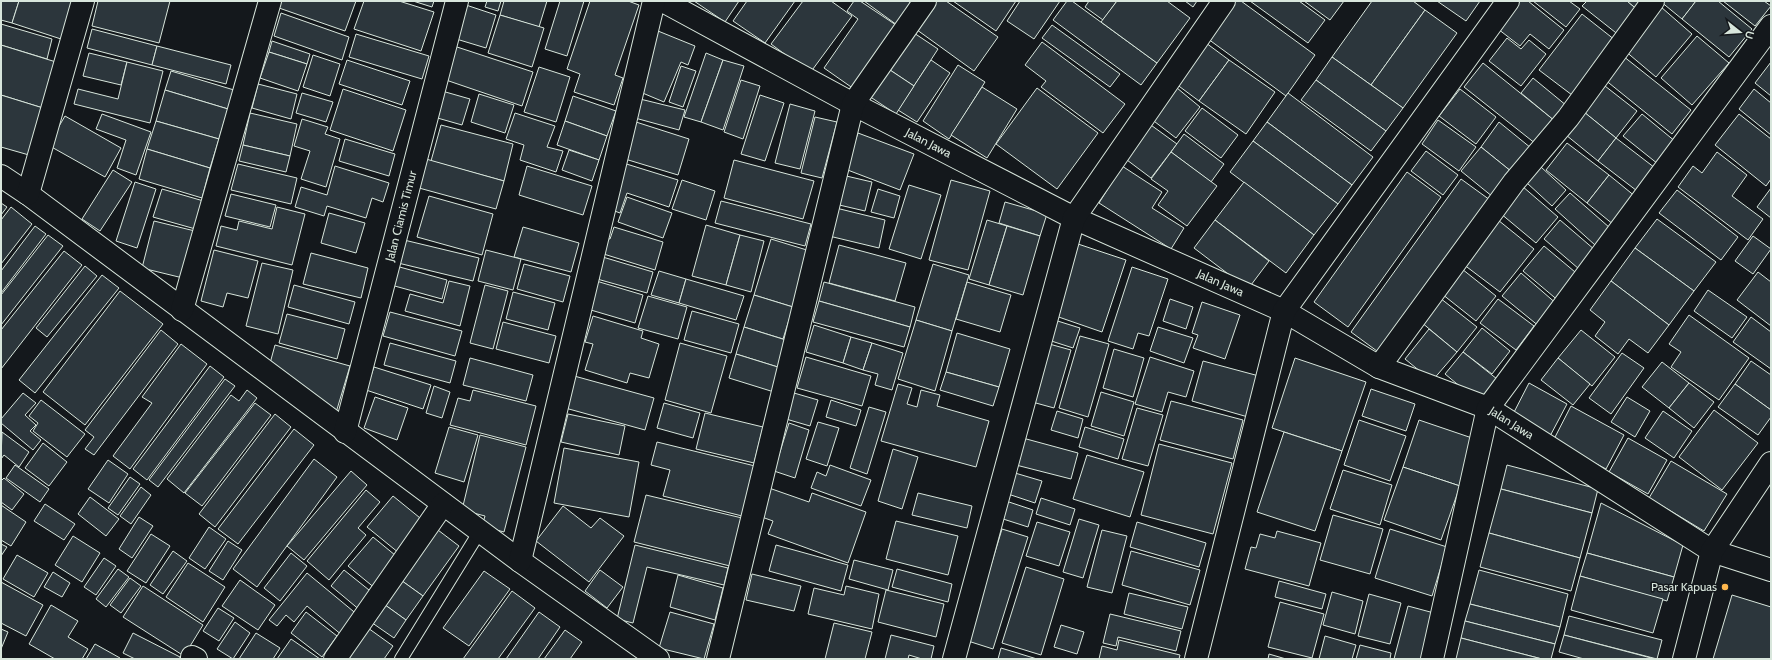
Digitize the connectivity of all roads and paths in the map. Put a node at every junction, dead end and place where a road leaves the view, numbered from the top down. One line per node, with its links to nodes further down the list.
1 (83, 1): 13 (street)
2 (270, 1): 15 (street)
3 (457, 1): 19 (street, Jalan Ciamis Timur)
4 (654, 1): 24 (street)
5 (664, 1): 11 (street, Jalan Jawa)
6 (925, 1): 11 (street)
7 (1224, 1): 14 (street)
8 (1508, 1): 16 (street)
9 (1653, 1): 17 (street)
10 (1771, 26): 18 (street)
11 (853, 104): 14 (street, Jalan Jawa); 29 (street)
12 (1, 176): 13 (street)
13 (28, 194): 15 (street)
14 (1074, 218): 16 (street, Jalan Jawa); 30 (street)
15 (182, 310): 19 (street)
16 (1284, 311): 17 (street, Jalan Jawa); 31 (street)
17 (1379, 367): 18 (street, Jalan Jawa)
18 (1488, 408): 23 (street, Jalan Jawa); 32 (street)
19 (344, 432): 21 (street)
20 (1771, 463): 23 (street)
21 (443, 504): 22 (street); 26 (street)
22 (480, 531): 24 (street); 27 (lane)
23 (1712, 551): 25 (street, Jalan Jawa); 33 (street)
24 (520, 562): 28 (street)
25 (1771, 570)
26 (334, 659)
27 (401, 659)
28 (658, 659)
29 (718, 659)
30 (954, 659)
31 (1196, 659)
32 (1432, 659)
33 (1684, 659)

